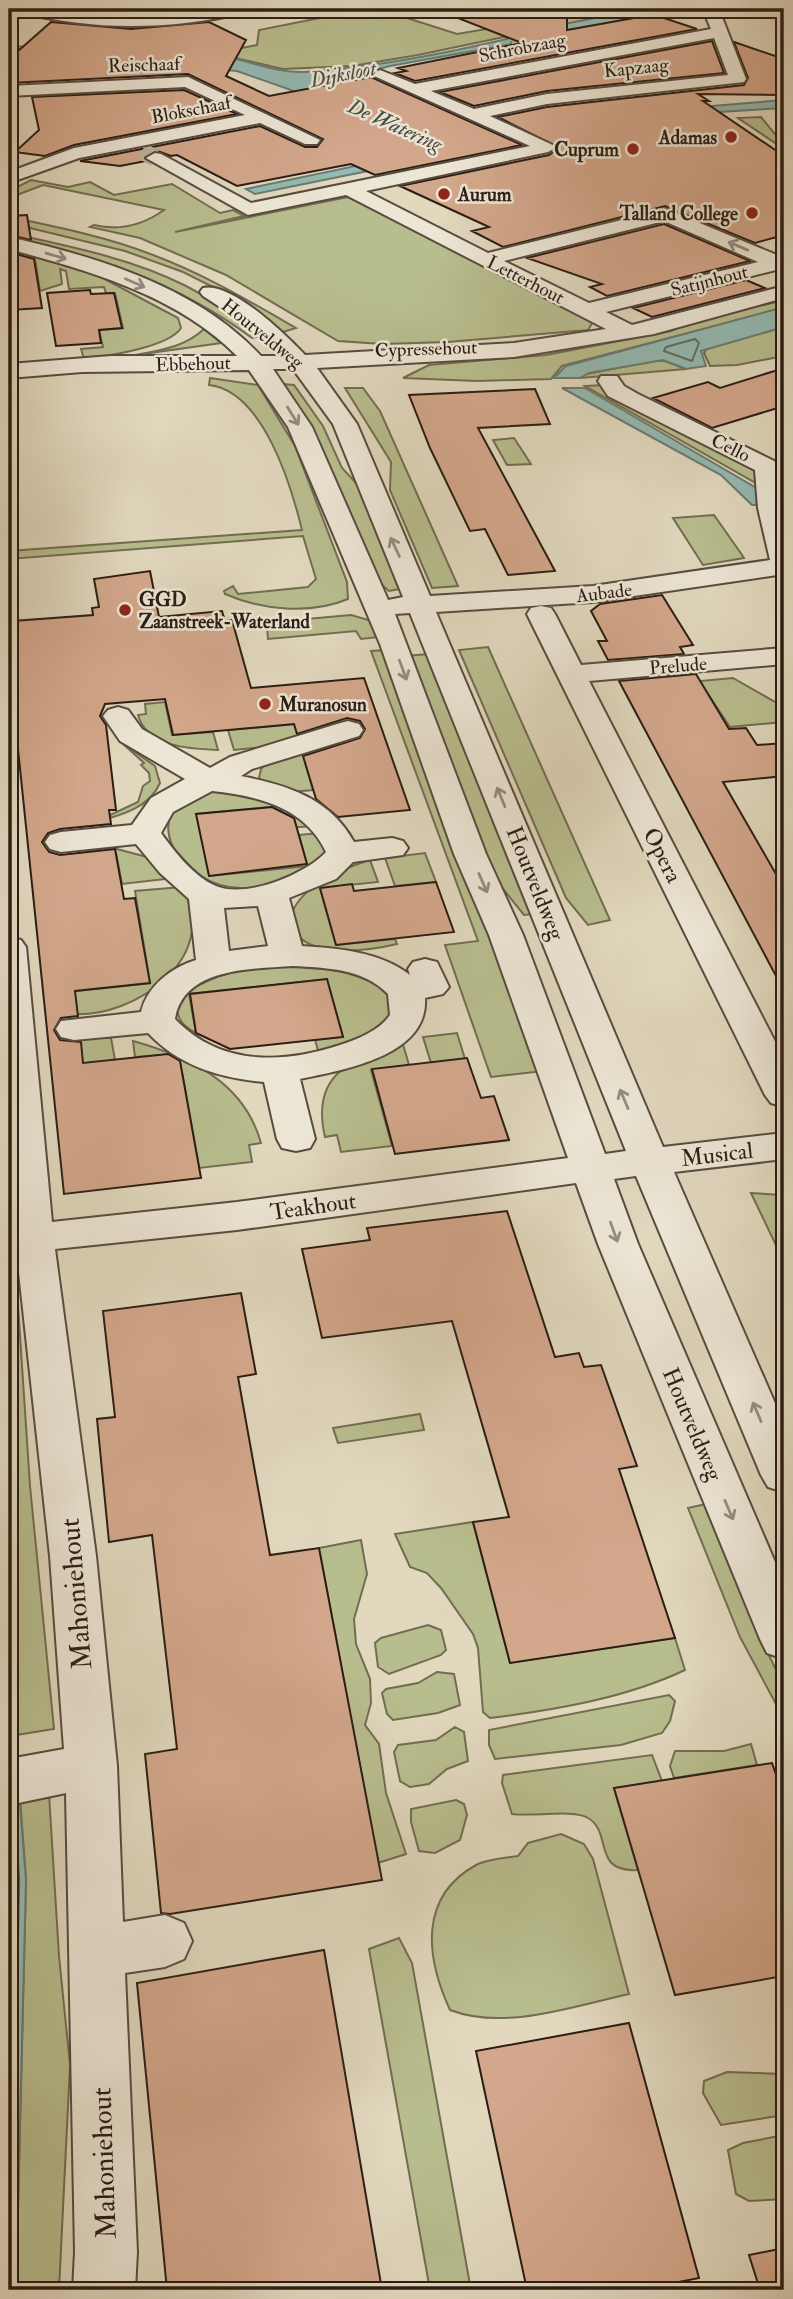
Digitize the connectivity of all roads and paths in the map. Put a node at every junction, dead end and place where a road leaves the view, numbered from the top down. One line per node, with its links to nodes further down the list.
1 (23, 9): 2 (street)
2 (245, 9)
3 (717, 25): 5 (street, Schrobzaag); 13 (street, Kapzaag)
4 (634, 29): 5 (street)
5 (670, 41): 7 (street, Schrobzaag)
6 (510, 51): 7 (street)
7 (544, 64): 10 (street, Schrobzaag)
8 (380, 75): 10 (street)
9 (83, 87): 11 (street, Reischaaf); 12 (street); 14 (street, Reischaaf)
10 (414, 89): 13 (street)
11 (9, 91)
12 (92, 103)
13 (474, 114): 19 (street)
14 (262, 117): 16 (street, Reischaaf); 17 (street, Blokschaaf)
15 (98, 129): 17 (street, Blokschaaf)
16 (311, 140)
17 (142, 151): 18 (street, Blokschaaf); 19 (street)
18 (9, 177)
19 (348, 189): 23 (street, Letterhout)
20 (9, 228): 22 (street)
21 (9, 243): 26 (street, Houtveldweg, one-way to 26)
22 (131, 258)
23 (487, 259): 27 (street, Letterhout); 27 (street, Satijnhout, one-way to 23)
24 (187, 280): 32 (street, Houtveldweg)
25 (784, 292): 28 (street, Cypressehout)
26 (166, 297): 29 (street); 31 (street, Houtveldweg)
27 (587, 310): 28 (street, Letterhout)
28 (629, 332): 32 (street, Cypressehout)
29 (187, 334)
30 (164, 344): 33 (street)
31 (249, 356): 32 (street, Ebbehout); 33 (street, Ebbehout); 38 (street, Houtveldweg, one-way to 38)
32 (296, 356): 37 (street, Houtveldweg, one-way to 32)
33 (85, 366): 34 (street, Ebbehout)
34 (9, 371)
35 (609, 381): 36 (street, Cello)
36 (784, 564): 37 (street, Aubade)
37 (422, 605): 38 (street); 60 (street, Houtveldweg, one-way to 37)
38 (375, 607): 61 (street, Houtveldweg, one-way to 61)
39 (541, 614): 41 (street, Opera)
40 (784, 656): 41 (street, Prelude)
41 (571, 674): 57 (street, Opera)
42 (118, 716): 44 (street)
43 (348, 730): 44 (street)
44 (210, 781): 45 (street); 48 (street)
45 (145, 832): 46 (street); 50 (street)
46 (61, 842)
47 (392, 848): 48 (street)
48 (343, 853): 49 (street)
49 (271, 893): 50 (street); 52 (street)
50 (205, 894): 53 (street)
51 (9, 947): 62 (street, Mahoniehout)
52 (288, 956): 53 (street); 56 (street)
53 (214, 965): 54 (street)
54 (157, 1021): 55 (street); 56 (street)
55 (74, 1029)
56 (280, 1071): 58 (street)
57 (784, 1096)
58 (296, 1139)
59 (784, 1146): 60 (street, Musical)
60 (650, 1162): 61 (street); 63 (street, Houtveldweg, one-way to 60)
61 (591, 1168): 62 (street, Teakhout); 64 (street, Houtveldweg, one-way to 64)
62 (33, 1238): 65 (street, Mahoniehout)
63 (784, 1475)
64 (784, 1639)
65 (91, 1766): 66 (street); 68 (street, Mahoniehout)
66 (22, 1780)
67 (165, 1941): 68 (street)
68 (96, 1952): 69 (street, Mahoniehout)
69 (104, 2290)

